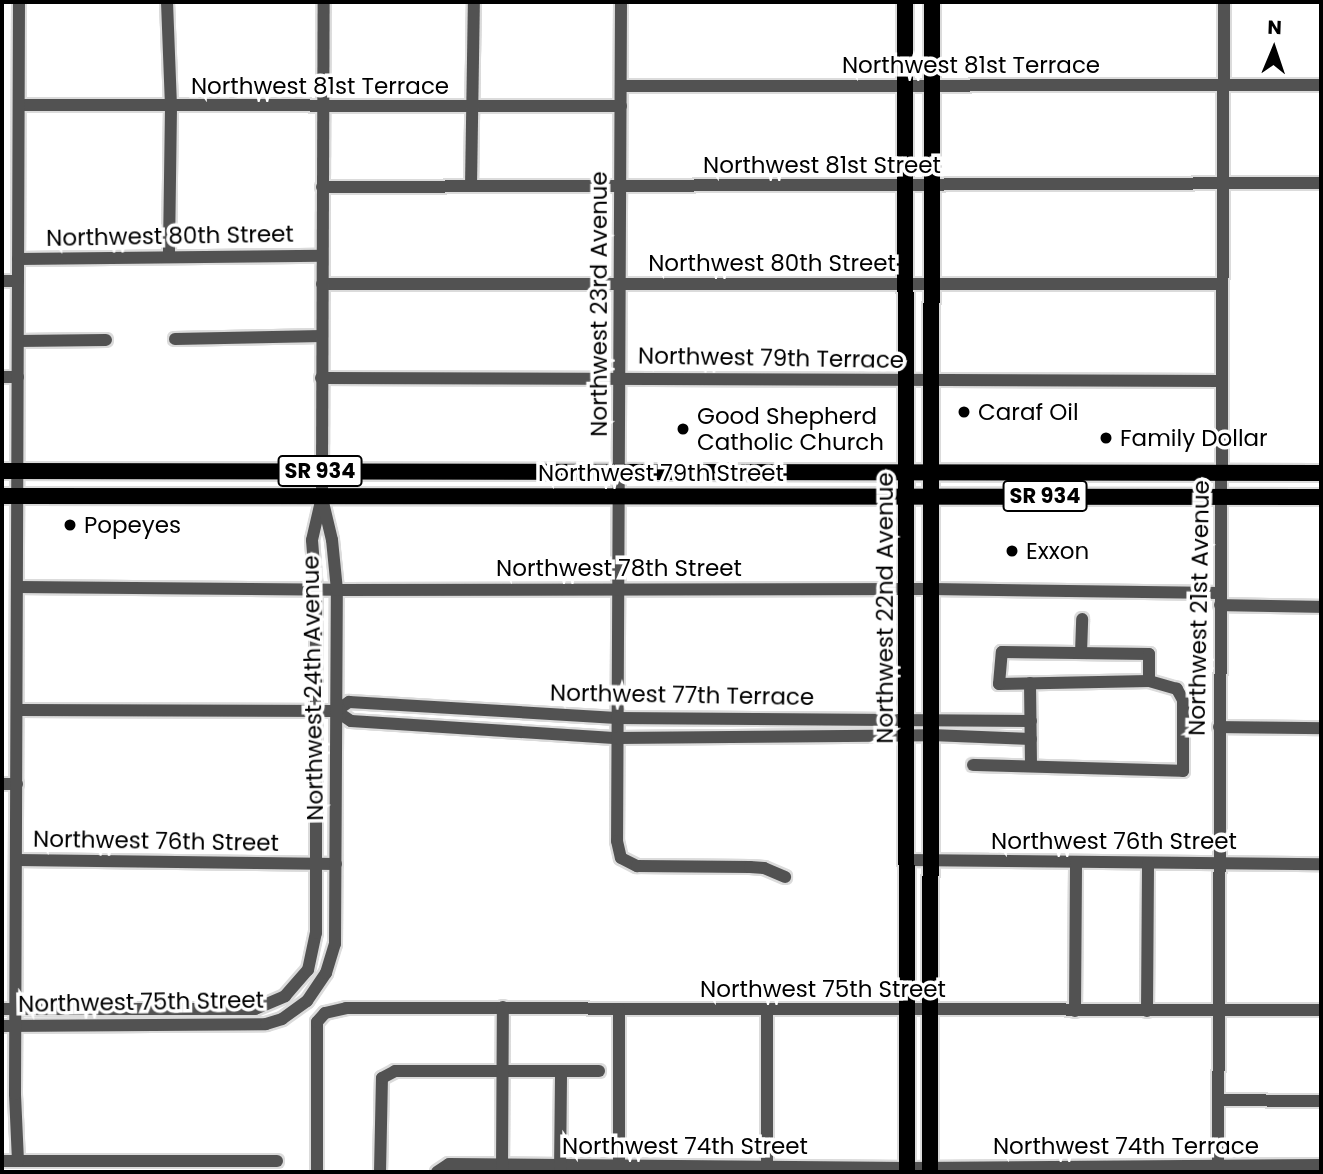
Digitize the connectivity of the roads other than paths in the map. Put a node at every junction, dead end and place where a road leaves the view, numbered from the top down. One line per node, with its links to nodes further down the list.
1 (19, 2): 14 (street)
2 (167, 2): 16 (street)
3 (324, 2): 17 (street, Northwest 24th Avenue)
4 (474, 2): 18 (street)
5 (621, 2): 11 (street, Northwest 23rd Avenue)
6 (905, 2): 12 (main road, Northwest 22nd Avenue)
7 (932, 2): 13 (main road, Northwest 22nd Avenue)
8 (1224, 2): 9 (street, Northwest 21st Avenue)
9 (1223, 85): 10 (street, Northwest 81st Terrace); 13 (street, Northwest 81st Terrace); 19 (street, Northwest 21st Avenue)
10 (1321, 85)
11 (621, 86): 12 (street, Northwest 81st Terrace); 15 (street, Northwest 23rd Avenue)
12 (905, 86): 13 (street, Northwest 81st Terrace); 23 (main road, Northwest 22nd Avenue)
13 (931, 86): 24 (main road, Northwest 22nd Avenue)
14 (20, 105): 16 (street, Northwest 81st Terrace); 28 (street)
15 (621, 106): 18 (street, Northwest 81st Terrace); 22 (street, Northwest 23rd Avenue)
16 (171, 107): 17 (street, Northwest 81st Terrace); 26 (street)
17 (323, 107): 18 (street, Northwest 81st Terrace); 25 (street, Northwest 24th Avenue)
18 (473, 108): 21 (street)
19 (1221, 183): 20 (street, Northwest 81st Street); 24 (street, Northwest 81st Street); 34 (street, Northwest 21st Avenue)
20 (1321, 183)
21 (471, 186): 22 (street, Northwest 81st Street); 25 (street, Northwest 81st Street)
22 (620, 186): 23 (street, Northwest 81st Street); 31 (street, Northwest 23rd Avenue)
23 (905, 186): 24 (street, Northwest 81st Street); 33 (main road, Northwest 22nd Avenue)
24 (931, 186): 35 (main road, Northwest 22nd Avenue)
25 (322, 187): 27 (street, Northwest 24th Avenue)
26 (169, 256): 27 (street, Northwest 80th Street); 28 (street, Northwest 80th Street)
27 (322, 256): 32 (street, Northwest 24th Avenue)
28 (18, 259): 30 (street)
29 (2, 281): 30 (street)
30 (18, 281): 39 (street)
31 (620, 283): 32 (street, Northwest 80th Street); 33 (street, Northwest 80th Street); 43 (street, Northwest 23rd Avenue)
32 (322, 284): 36 (street, Northwest 24th Avenue)
33 (906, 284): 35 (street, Northwest 80th Street); 44 (main road, Northwest 22nd Avenue)
34 (1222, 284): 35 (street, Northwest 80th Street); 46 (street, Northwest 21st Avenue)
35 (930, 285): 45 (main road, Northwest 22nd Avenue)
36 (322, 336): 37 (street); 42 (street, Northwest 24th Avenue)
37 (176, 339)
38 (106, 340): 39 (street)
39 (18, 341): 41 (street)
40 (2, 377): 41 (street)
41 (18, 377): 48 (street)
42 (321, 378): 43 (street, Northwest 79th Terrace); 50 (street, Northwest 24th Avenue)
43 (621, 378): 44 (street, Northwest 79th Terrace); 52 (street, Northwest 23rd Avenue)
44 (906, 380): 45 (street, Northwest 79th Terrace); 54 (main road, Northwest 22nd Avenue)
45 (930, 380): 46 (street, Northwest 79th Terrace); 55 (main road, Northwest 22nd Avenue)
46 (1221, 381): 58 (street, Northwest 21st Avenue)
47 (2, 471): 48 (main road, Northwest 79th Street / SR 934)
48 (19, 471): 49 (main road, Northwest 79th Street / SR 934); 60 (street)
49 (171, 471): 50 (main road, Northwest 79th Street / SR 934); 66 (main road)
50 (322, 471): 51 (main road, Northwest 79th Street / SR 934); 70 (street, Northwest 24th Avenue)
51 (472, 472): 52 (main road, Northwest 79th Street / SR 934); 67 (main road)
52 (620, 472): 53 (main road, Northwest 79th Street / SR 934); 61 (street, Northwest 23rd Avenue)
53 (776, 473): 54 (main road, Northwest 79th Street / SR 934); 62 (main road)
54 (908, 473): 55 (main road, Northwest 79th Street / SR 934); 63 (main road, Northwest 22nd Avenue)
55 (931, 473): 57 (main road, Northwest 79th Street / SR 934); 64 (main road, Northwest 22nd Avenue)
56 (1321, 473): 58 (main road, Northwest 79th Street / SR 934)
57 (1060, 474): 58 (main road, Northwest 79th Street / SR 934); 65 (main road)
58 (1221, 474): 68 (street, Northwest 21st Avenue)
59 (2, 496): 60 (main road, Northwest 79th Street / SR 934)
60 (19, 496): 66 (main road, Northwest 79th Street / SR 934); 71 (street)
61 (621, 496): 62 (main road, Northwest 79th Street / SR 934); 67 (main road, Northwest 79th Street / SR 934); 72 (street, Northwest 23rd Avenue)
62 (710, 496): 63 (main road, Northwest 79th Street / SR 934)
63 (908, 496): 64 (main road, Northwest 79th Street / SR 934); 76 (main road, Northwest 22nd Avenue)
64 (932, 496): 65 (main road, Northwest 79th Street / SR 934); 73 (main road, Northwest 22nd Avenue)
65 (1062, 496): 68 (main road, Northwest 79th Street / SR 934)
66 (171, 497): 70 (main road, Northwest 79th Street / SR 934)
67 (472, 497): 70 (main road, Northwest 79th Street / SR 934)
68 (1222, 497): 69 (main road, Northwest 79th Street / SR 934); 77 (street, Northwest 21st Avenue)
69 (1321, 497)
70 (322, 498): 74 (street, Northwest 75th Street); 75 (street, Northwest 24th Avenue)
71 (17, 587): 74 (street, Northwest 78th Street); 84 (street)
72 (620, 589): 75 (street, Northwest 78th Street); 76 (street, Northwest 78th Street); 88 (street, Northwest 23rd Avenue)
73 (931, 589): 76 (street, Northwest 78th Street); 77 (street, Northwest 78th Street); 90 (main road, Northwest 22nd Avenue)
74 (316, 590): 75 (street, Northwest 78th Street); 85 (street, Northwest 75th Street)
75 (337, 590): 86 (street, Northwest 24th Avenue)
76 (908, 590): 94 (main road, Northwest 22nd Avenue)
77 (1220, 599): 78 (street, Northwest 78th Street); 91 (street, Northwest 21st Avenue)
78 (1321, 607)
79 (1082, 619): 80 (street)
80 (1081, 653): 81 (street); 82 (street)
81 (1149, 681): 82 (street); 99 (street)
82 (1030, 683): 89 (street)
83 (473, 709): 86 (street, Northwest 77th Terrace); 87 (street, Northwest 77th Terrace); 93 (street)
84 (18, 710): 85 (street, Northwest 77th Terrace); 101 (street)
85 (317, 711): 86 (street, Northwest 77th Terrace); 106 (street, Northwest 75th Street)
86 (336, 711): 93 (street, Northwest 77th Terrace); 109 (street, Northwest 24th Avenue)
87 (565, 715): 88 (street, Northwest 77th Terrace); 95 (street)
88 (617, 718): 94 (street, Northwest 77th Terrace); 96 (street, Northwest 23rd Avenue)
89 (1031, 721): 90 (street, Northwest 77th Terrace); 97 (street)
90 (931, 727): 94 (street, Northwest 77th Terrace); 97 (street, Northwest 77th Terrace); 102 (main road, Northwest 22nd Avenue)
91 (1219, 727): 92 (street); 108 (street, Northwest 21st Avenue)
92 (1321, 728)
93 (472, 729): 95 (street, Northwest 77th Terrace)
94 (907, 729): 96 (street, Northwest 77th Terrace); 104 (main road, Northwest 22nd Avenue)
95 (564, 735): 96 (street, Northwest 77th Terrace)
96 (617, 738): 111 (street, Northwest 23rd Avenue)
97 (1031, 738): 99 (street)
98 (973, 765): 99 (street)
99 (1031, 766)
100 (2, 784): 101 (street)
101 (17, 784): 103 (street)
102 (931, 859): 104 (street, Northwest 76th Street); 105 (street, Northwest 76th Street); 116 (main road, Northwest 22nd Avenue)
103 (17, 860): 106 (street, Northwest 76th Street); 114 (street)
104 (907, 860): 119 (main road, Northwest 22nd Avenue)
105 (1076, 862): 107 (street, Northwest 76th Street); 123 (street)
106 (316, 863): 109 (street, Northwest 76th Street); 118 (street, Northwest 75th Street)
107 (1148, 863): 108 (street, Northwest 76th Street); 120 (street)
108 (1218, 863): 110 (street, Northwest 76th Street); 124 (street, Northwest 21st Avenue)
109 (336, 864): 125 (street, Northwest 24th Avenue)
110 (1321, 864)
111 (785, 877)
112 (503, 1007): 115 (street, Northwest 75th Street); 130 (street); 149 (street, Northwest 75th Street)
113 (2, 1009): 114 (street, Northwest 75th Street)
114 (17, 1009): 117 (street, Northwest 75th Street); 127 (street)
115 (619, 1009): 122 (street, Northwest 75th Street); 143 (street)
116 (931, 1009): 119 (street, Northwest 75th Street); 123 (street, Northwest 75th Street); 146 (main road, Northwest 22nd Avenue)
117 (103, 1010): 118 (street, Northwest 75th Street); 128 (street)
118 (180, 1010): 129 (street)
119 (907, 1010): 122 (street, Northwest 75th Street); 145 (main road, Northwest 22nd Avenue)
120 (1147, 1010): 123 (street, Northwest 75th Street); 124 (street, Northwest 75th Street)
121 (1321, 1010): 124 (street, Northwest 75th Street)
122 (767, 1011): 144 (street)
123 (1075, 1011)
124 (1218, 1011): 133 (street, Northwest 21st Avenue)
125 (282, 1019): 129 (street, Northwest 75th Street)
126 (2, 1026): 127 (street, Northwest 75th Street)
127 (17, 1026): 128 (street, Northwest 75th Street); 136 (street)
128 (103, 1026): 129 (street, Northwest 75th Street)
129 (180, 1026)
130 (503, 1071): 131 (street); 139 (street); 150 (street)
131 (561, 1071): 132 (street); 140 (street)
132 (599, 1071)
133 (1218, 1100): 134 (street, Northwest 74th Terrace); 148 (street, Northwest 21st Avenue)
134 (1321, 1101)
135 (2, 1161): 136 (street)
136 (18, 1161): 137 (street)
137 (278, 1161)
138 (1321, 1165): 141 (street, Northwest 74th Terrace)
139 (502, 1168): 140 (street, Northwest 74th Street); 142 (street, Northwest 74th Street)
140 (560, 1169): 143 (street, Northwest 74th Street)
141 (1271, 1169): 148 (street, Northwest 74th Terrace)
142 (438, 1170)
143 (619, 1170): 144 (street, Northwest 74th Street)
144 (767, 1170): 145 (street, Northwest 74th Street)
145 (907, 1170): 146 (street, Northwest 74th Street)
146 (930, 1170): 147 (street, Northwest 74th Terrace)
147 (1034, 1170): 148 (street, Northwest 74th Terrace)
148 (1218, 1170)
149 (317, 1172)
150 (380, 1172)

